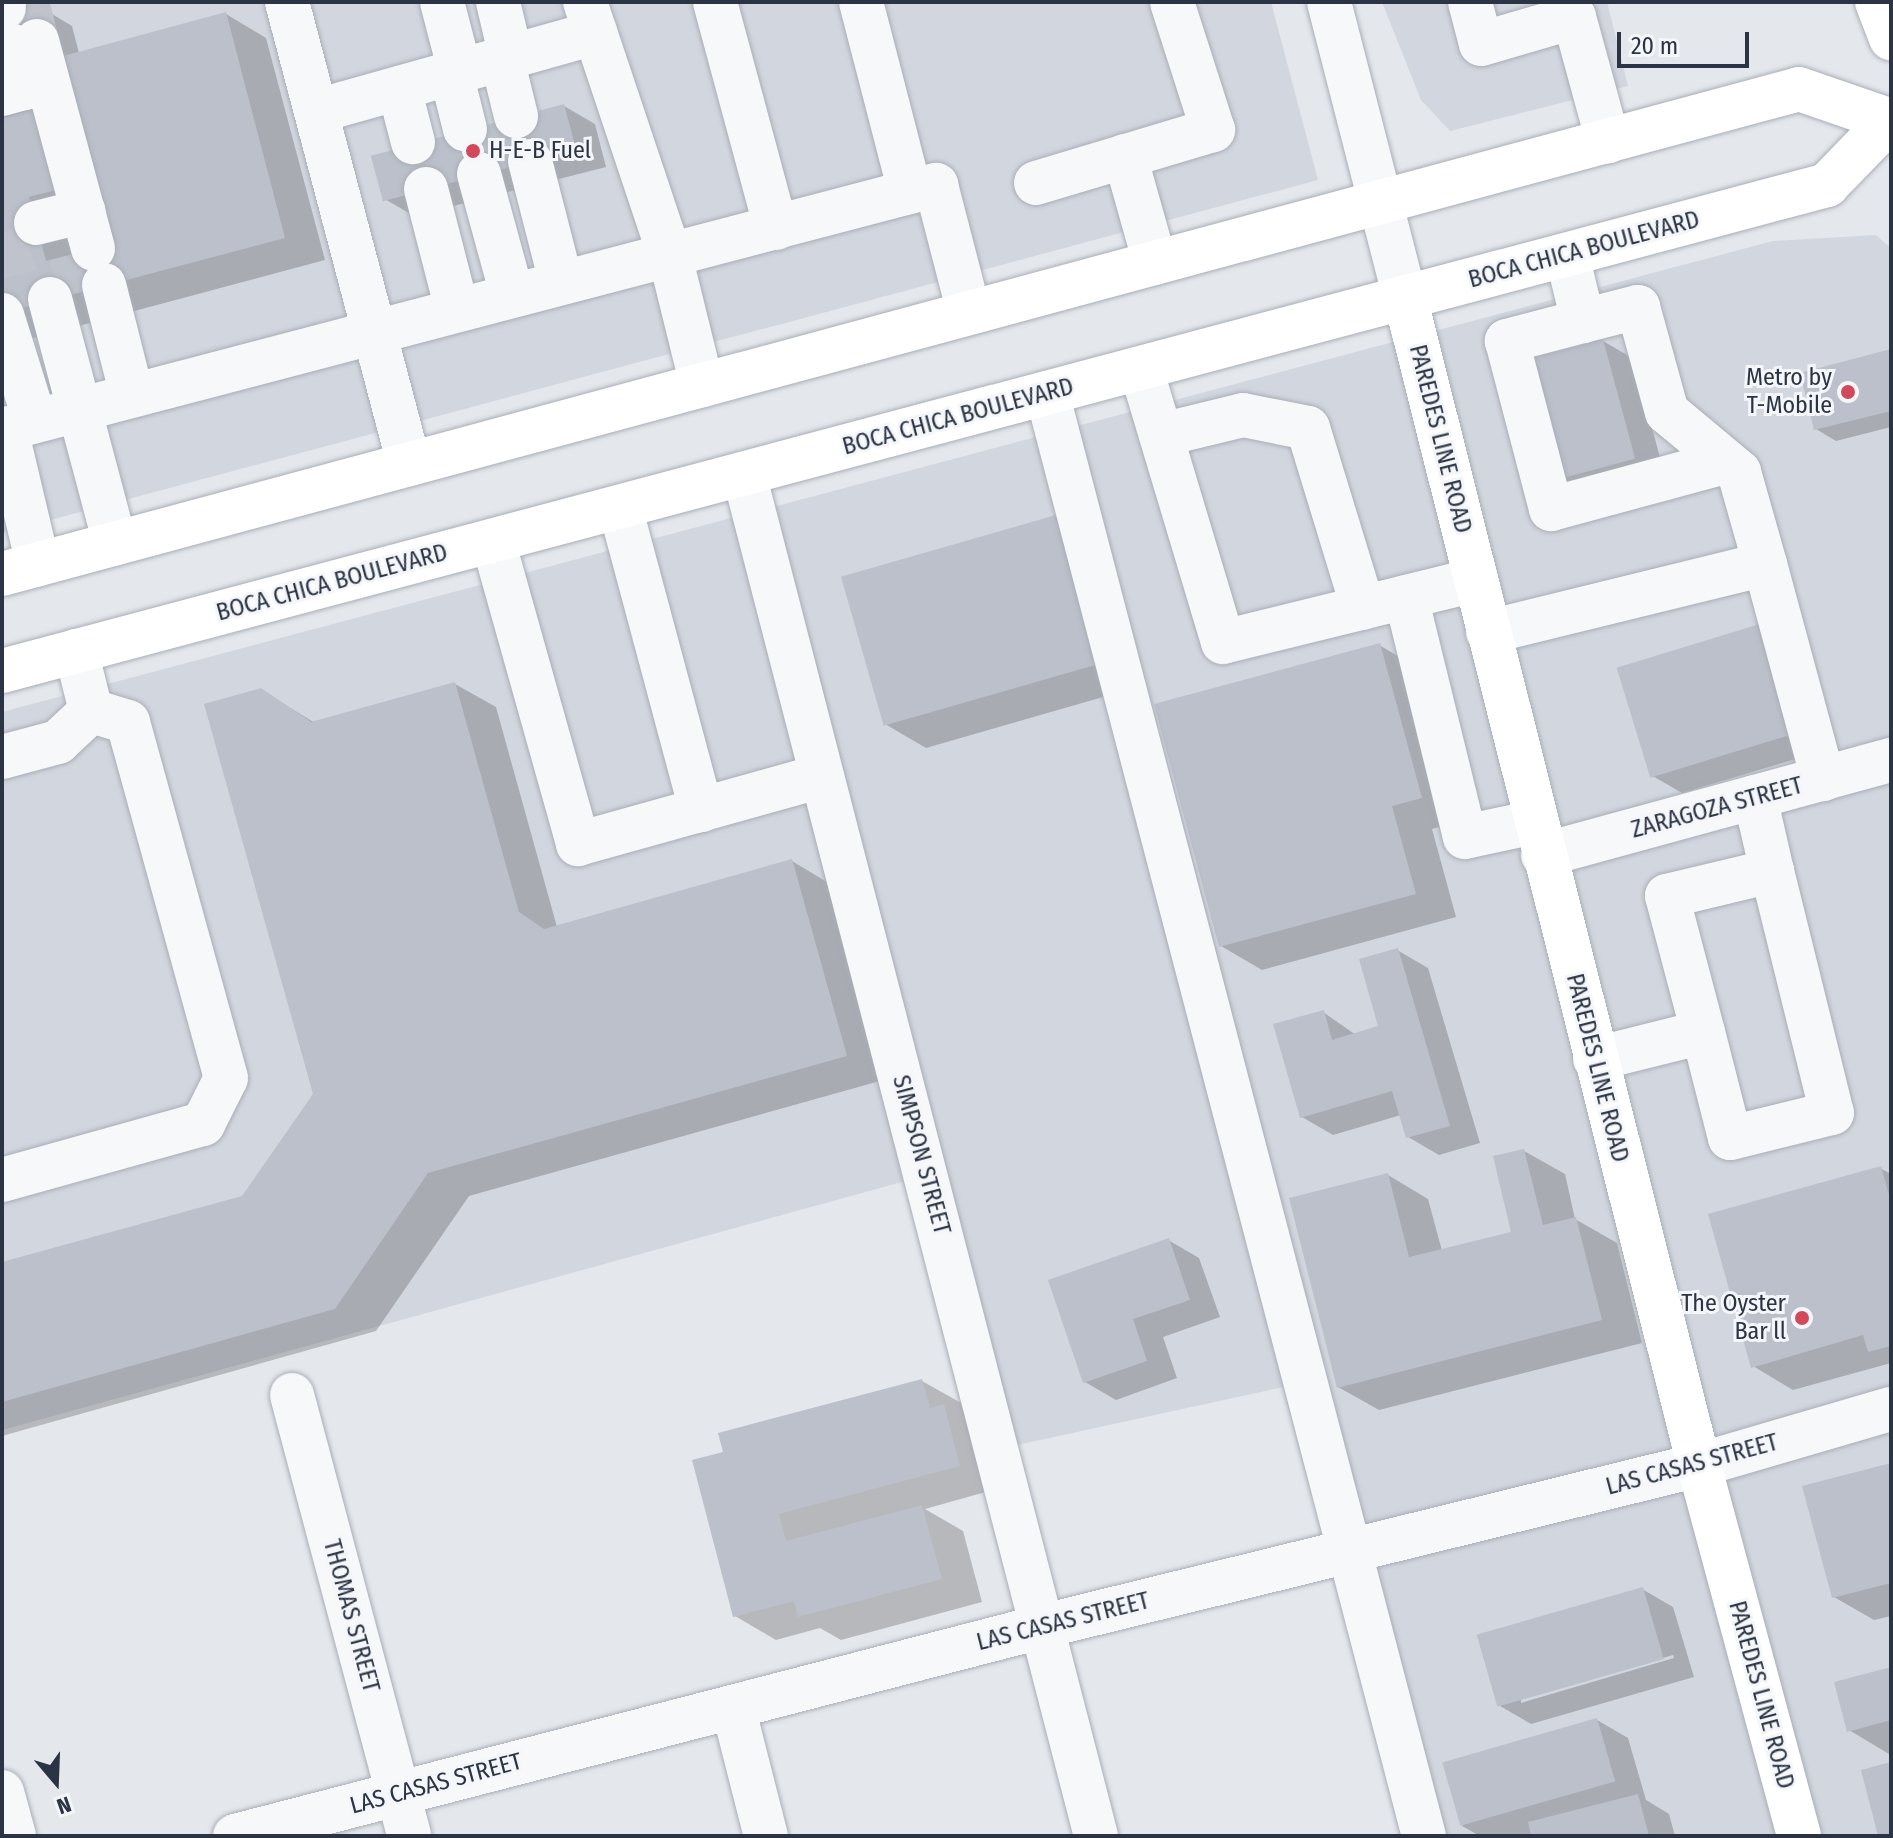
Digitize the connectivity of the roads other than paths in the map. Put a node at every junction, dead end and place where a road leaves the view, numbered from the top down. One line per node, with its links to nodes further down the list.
1 (287, 2): 17 (street)
2 (442, 2): 14 (street)
3 (498, 2): 13 (street)
4 (715, 2): 30 (street)
5 (861, 2): 28 (street)
6 (1172, 2): 23 (street)
7 (1329, 2): 29 (street)
8 (1470, 2): 21 (street)
9 (1877, 2): 12 (main road)
10 (590, 18): 13 (street); 32 (street)
11 (15, 24): 16 (street); 34 (street)
12 (1891, 38)
13 (507, 58): 14 (street); 18 (street)
14 (455, 72): 15 (street); 20 (street)
15 (399, 88): 17 (street); 22 (street)
16 (3, 92)
17 (317, 111): 41 (street)
18 (516, 116)
19 (1890, 119): 21 (main road, BOCA CHICA BOULEVARD); 31 (main road, BOCA CHICA BOULEVARD)
20 (465, 129)
21 (1608, 141): 29 (main road, BOCA CHICA BOULEVARD)
22 (413, 142)
23 (1125, 156): 26 (street); 33 (street)
24 (530, 161): 35 (street)
25 (479, 174): 36 (street)
26 (1036, 183)
27 (426, 189): 38 (street)
28 (910, 192): 30 (street); 39 (street)
29 (1381, 202): 33 (main road, BOCA CHICA BOULEVARD); 37 (street)
30 (776, 228): 32 (street)
31 (1567, 255): 37 (main road, BOCA CHICA BOULEVARD); 40 (street)
32 (670, 256): 35 (street); 43 (street)
33 (1155, 263): 39 (main road, BOCA CHICA BOULEVARD)
34 (60, 265): 45 (street); 45 (street)
35 (561, 282): 36 (street)
36 (512, 295): 38 (street)
37 (1405, 297): 42 (main road, BOCA CHICA BOULEVARD); 55 (main road, PAREDES LINE ROAD)
38 (457, 310): 41 (street)
39 (969, 313): 43 (main road, BOCA CHICA BOULEVARD)
40 (1583, 321): 47 (street); 47 (street)
41 (376, 331): 45 (street); 48 (street)
42 (1141, 369): 44 (main road, BOCA CHICA BOULEVARD); 46 (street)
43 (702, 385): 48 (main road, BOCA CHICA BOULEVARD)
44 (1047, 393): 49 (main road, BOCA CHICA BOULEVARD); 76 (street)
45 (59, 415): 52 (street); 54 (street)
46 (1161, 435): 57 (street); 57 (street)
47 (1725, 462): 53 (street)
48 (409, 464): 52 (main road, BOCA CHICA BOULEVARD)
49 (744, 474): 50 (main road, BOCA CHICA BOULEVARD); 64 (street, SIMPSON STREET)
50 (620, 507): 51 (main road, BOCA CHICA BOULEVARD); 67 (street)
51 (493, 541): 59 (main road, BOCA CHICA BOULEVARD); 67 (street)
52 (115, 544): 54 (main road, BOCA CHICA BOULEVARD)
53 (1765, 564): 58 (street); 65 (street)
54 (20, 569)
55 (1475, 580): 56 (street); 58 (main road, PAREDES LINE ROAD)
56 (1406, 597): 57 (street); 68 (street, ZARAGOZA STREET)
57 (1363, 608)
58 (1488, 632): 68 (main road, PAREDES LINE ROAD)
59 (76, 651): 60 (main road, BOCA CHICA BOULEVARD); 61 (street)
60 (2, 671)
61 (91, 711): 62 (street); 72 (street)
62 (2, 757)
63 (1891, 760): 65 (street, ZARAGOZA STREET)
64 (822, 776): 67 (street); 77 (street, SIMPSON STREET)
65 (1823, 779): 66 (street, ZARAGOZA STREET)
66 (1755, 797): 68 (street, ZARAGOZA STREET); 69 (street)
67 (701, 810)
68 (1539, 838): 71 (main road, PAREDES LINE ROAD)
69 (1772, 871): 70 (street); 70 (street)
70 (1703, 1032): 71 (street)
71 (1595, 1059): 75 (main road, PAREDES LINE ROAD)
72 (2, 1180)
73 (292, 1395): 80 (street, THOMAS STREET)
74 (1891, 1409): 75 (street, LAS CASAS STREET)
75 (1699, 1465): 76 (street, LAS CASAS STREET); 87 (main road, PAREDES LINE ROAD)
76 (1348, 1552): 77 (street, LAS CASAS STREET); 86 (street)
77 (1044, 1626): 78 (street, LAS CASAS STREET); 85 (street, SIMPSON STREET)
78 (733, 1707): 80 (street, LAS CASAS STREET); 84 (street)
79 (2, 1792): 81 (street)
80 (398, 1793): 82 (street, LAS CASAS STREET); 83 (street, THOMAS STREET)
81 (14, 1836)
82 (235, 1836)
83 (409, 1836)
84 (766, 1836)
85 (1096, 1836)
86 (1424, 1836)
87 (1799, 1836)

